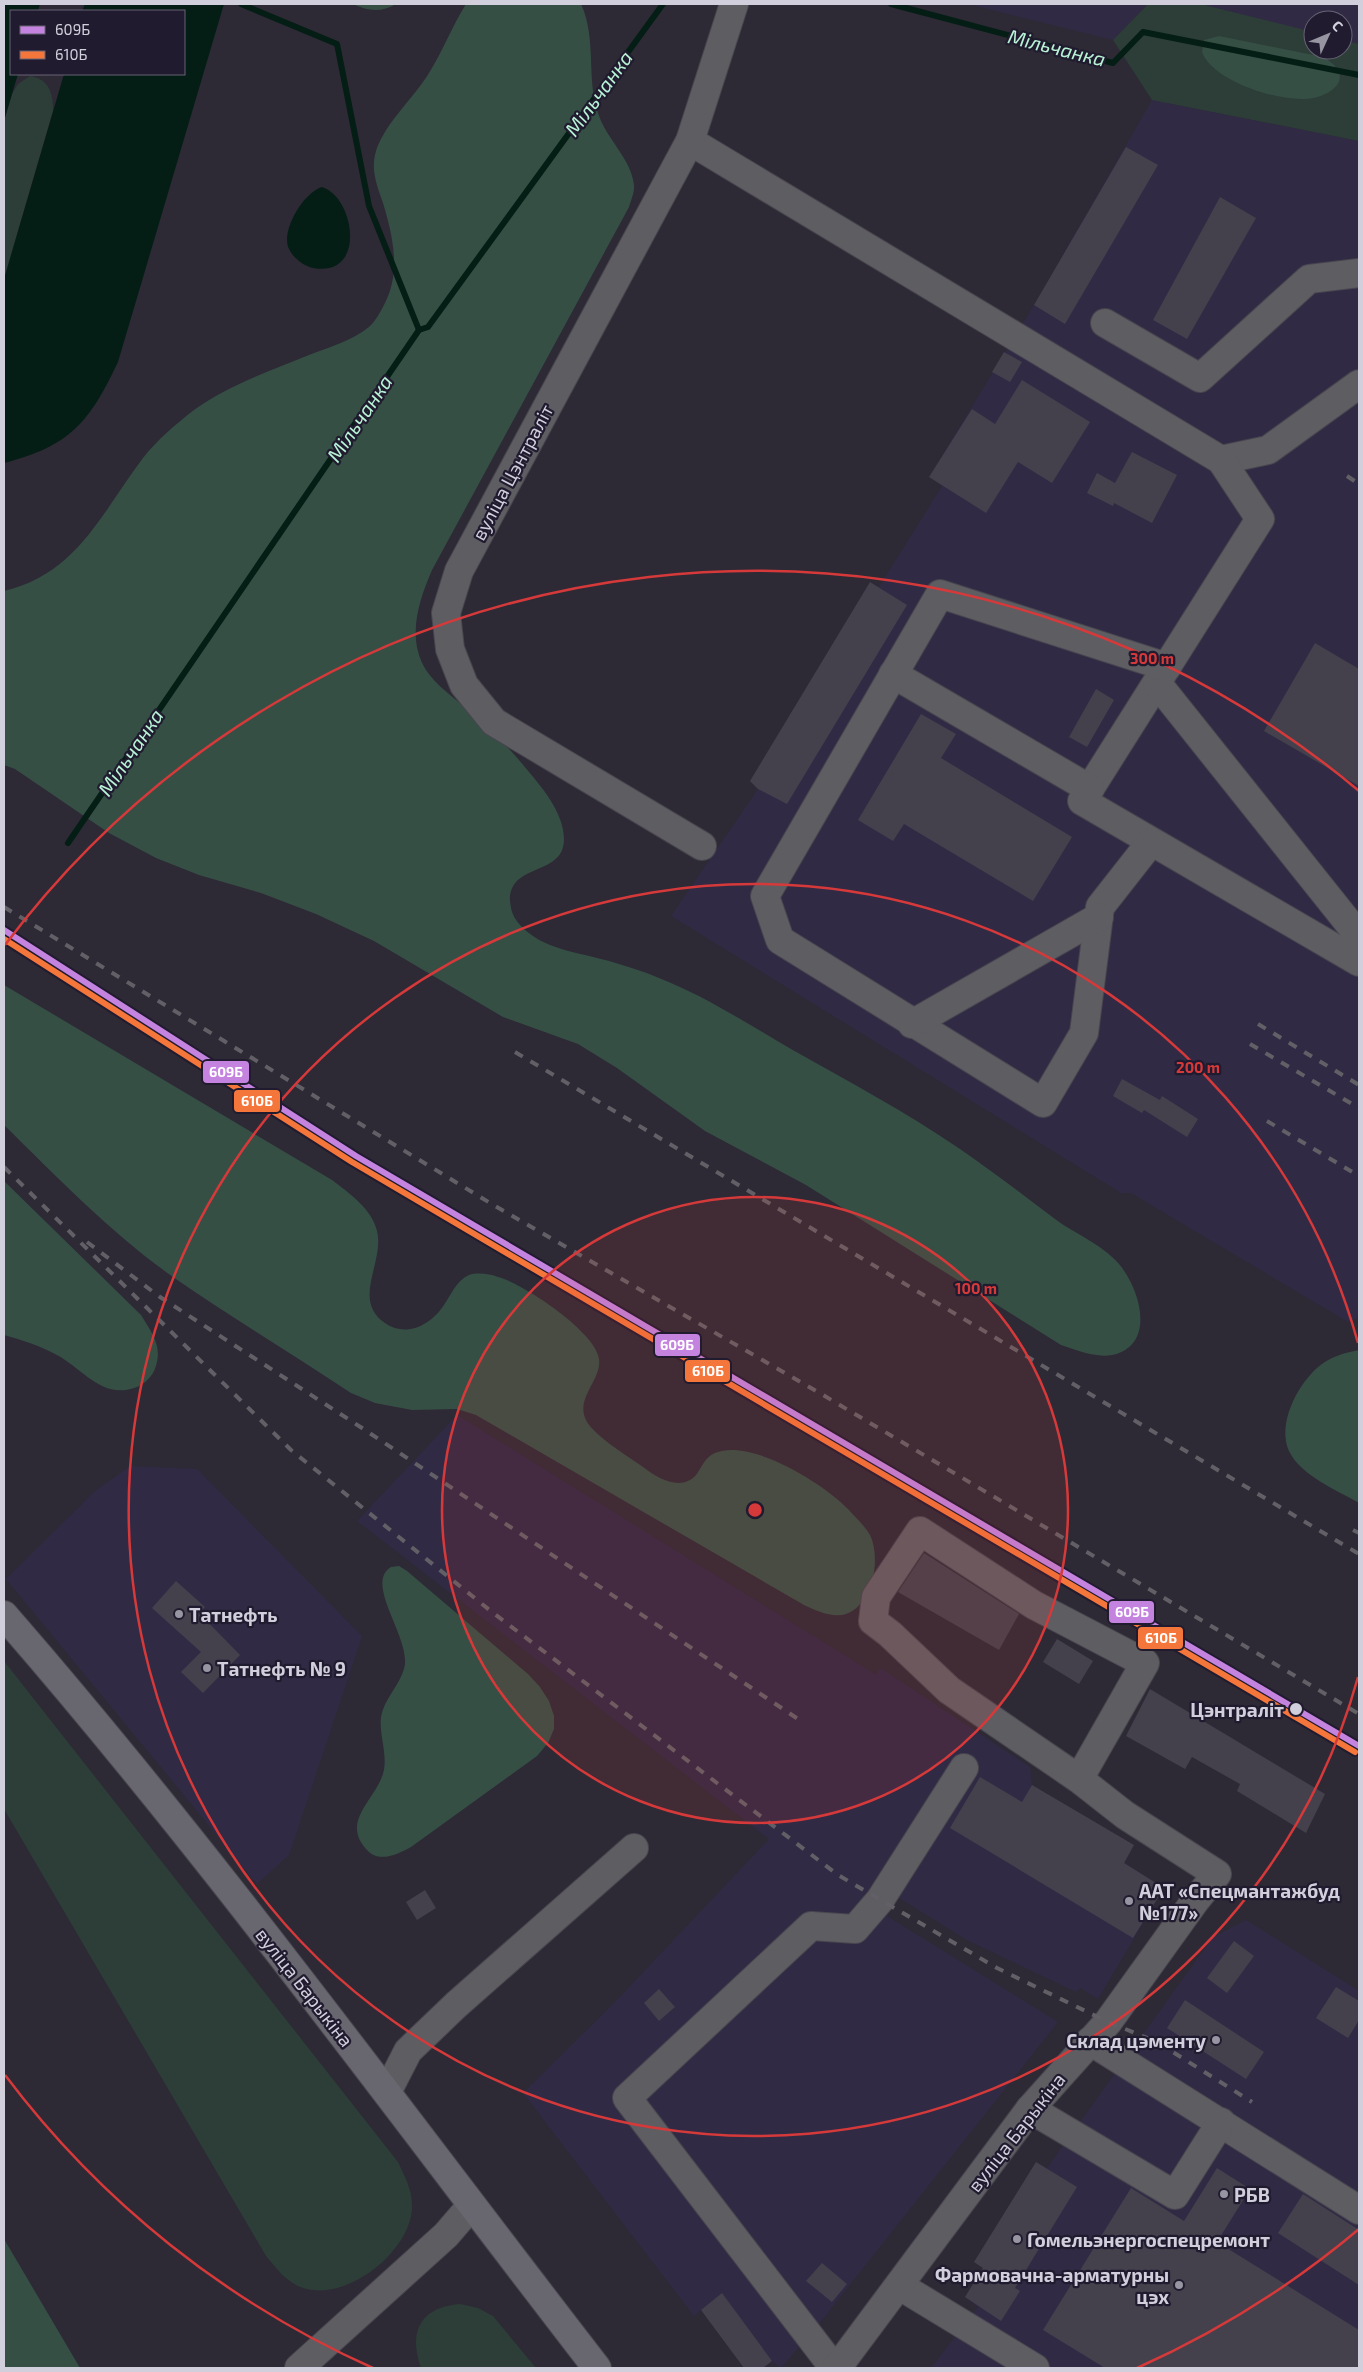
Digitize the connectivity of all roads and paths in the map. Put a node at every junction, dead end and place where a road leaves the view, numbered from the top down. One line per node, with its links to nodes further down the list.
1 (733, 8): 2 (street, вуліца Цэнтраліт)
2 (690, 141): 6 (street); 11 (street, вуліца Цэнтраліт)
3 (1359, 273): 4 (street)
4 (1104, 323)
5 (1359, 384): 6 (street)
6 (1221, 460): 8 (street)
7 (893, 674): 8 (street); 9 (street); 15 (street)
8 (1162, 675): 9 (street); 13 (street)
9 (1090, 789): 10 (street)
10 (1151, 842): 12 (street); 14 (street)
11 (702, 846)
12 (1099, 918): 15 (street); 15 (street)
13 (1359, 936)
14 (1359, 962)
15 (912, 1024)
16 (4, 1615): 21 (main road, вуліца Барыкіна)
17 (964, 1768): 29 (street)
18 (1079, 1779): 18 (street); 20 (street, вуліца Барыкіна)
19 (634, 1848): 21 (street)
20 (1090, 2041): 22 (street, вуліца Барыкіна); 23 (street)
21 (387, 2092): 24 (main road, вуліца Барыкіна)
22 (1030, 2109): 23 (street); 26 (street, вуліца Барыкіна)
23 (1221, 2122): 25 (street)
24 (471, 2206): 27 (street); 28 (main road, вуліца Барыкіна)
25 (1359, 2210)
26 (900, 2286): 29 (street, вуліца Барыкіна); 30 (street)
27 (299, 2368)
28 (596, 2368)
29 (835, 2368)
30 (1035, 2368)

